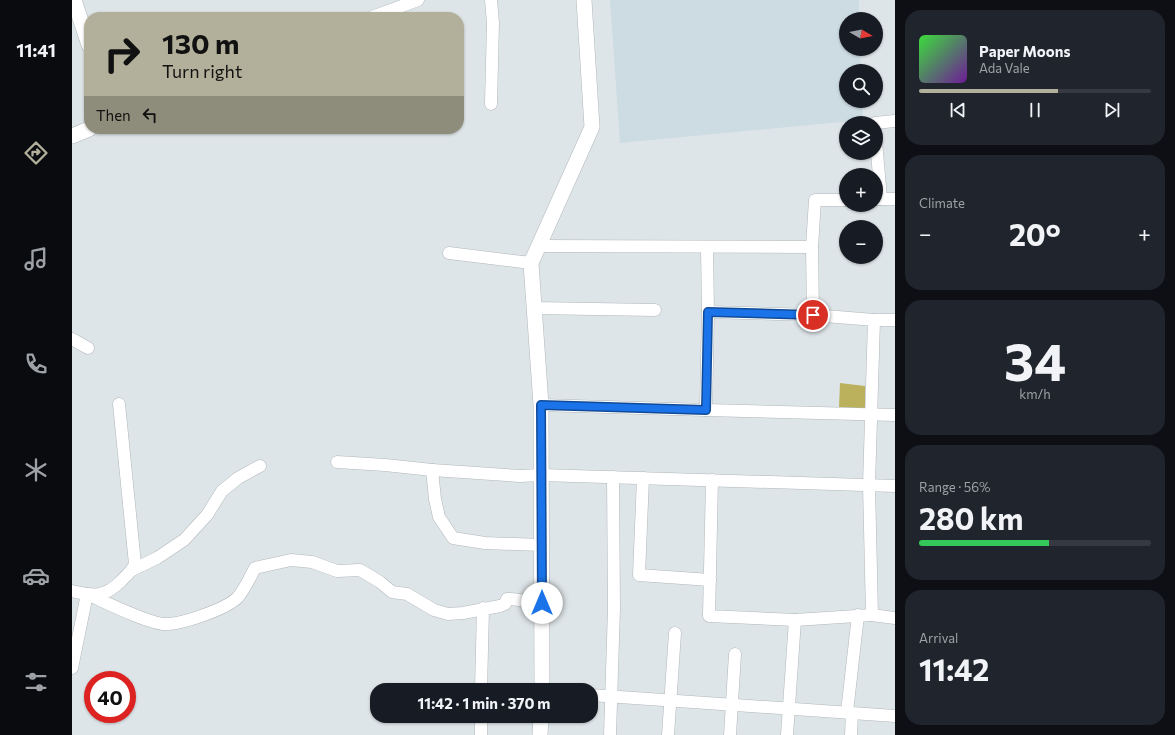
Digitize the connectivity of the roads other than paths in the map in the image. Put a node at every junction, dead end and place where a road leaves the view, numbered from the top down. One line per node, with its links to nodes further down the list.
1 (74, 0): 6 (street)
2 (418, 0): 5 (street)
3 (491, 0): 7 (street)
4 (584, 0): 15 (street)
5 (386, 12)
6 (84, 30)
7 (491, 104)
8 (895, 121): 9 (street)
9 (883, 122)
10 (84, 131): 11 (street)
11 (72, 136)
12 (883, 199): 13 (street)
13 (895, 199)
14 (839, 200): 17 (street)
15 (538, 246): 16 (street); 19 (street)
16 (707, 247): 17 (street); 22 (street)
17 (812, 247): 23 (street)
18 (449, 253): 19 (street)
19 (530, 263): 20 (street)
20 (534, 308): 21 (street); 29 (street)
21 (655, 310)
22 (708, 312): 23 (street); 30 (street)
23 (813, 315): 24 (street)
24 (874, 320): 25 (street); 31 (street)
25 (895, 320)
26 (72, 339): 27 (street)
27 (88, 348)
28 (119, 404): 43 (street)
29 (541, 405): 30 (street); 36 (street)
30 (706, 410): 31 (street)
31 (872, 415): 32 (street); 40 (street)
32 (895, 416)
33 (337, 462): 35 (street)
34 (260, 466): 43 (street)
35 (432, 470): 36 (street); 42 (street)
36 (541, 475): 37 (street); 42 (street)
37 (614, 477): 38 (street); 59 (street)
38 (643, 478): 39 (street); 44 (street)
39 (712, 480): 40 (street); 44 (street)
40 (869, 485): 41 (street); 50 (street)
41 (895, 486)
42 (541, 545): 47 (street)
43 (132, 570): 46 (street)
44 (710, 580): 52 (street)
45 (72, 591): 46 (street)
46 (87, 594): 48 (street); 55 (street)
47 (542, 603): 48 (street); 57 (street)
48 (483, 608): 56 (street)
49 (858, 615): 50 (street); 52 (street); 63 (street)
50 (872, 615): 51 (street)
51 (895, 618)
52 (794, 620): 62 (street)
53 (675, 633): 60 (street)
54 (735, 654): 61 (street)
55 (72, 668)
56 (481, 683)
57 (542, 683)
58 (598, 695): 59 (street)
59 (611, 696): 60 (street); 69 (street)
60 (671, 700): 61 (street); 70 (street)
61 (732, 704): 62 (street); 71 (street)
62 (789, 708): 63 (street); 72 (street)
63 (850, 713): 64 (street); 73 (street)
64 (895, 716)
65 (481, 723): 67 (street)
66 (541, 723): 68 (street)
67 (481, 735)
68 (540, 735)
69 (610, 735)
70 (668, 735)
71 (730, 735)
72 (787, 735)
73 (851, 735)

